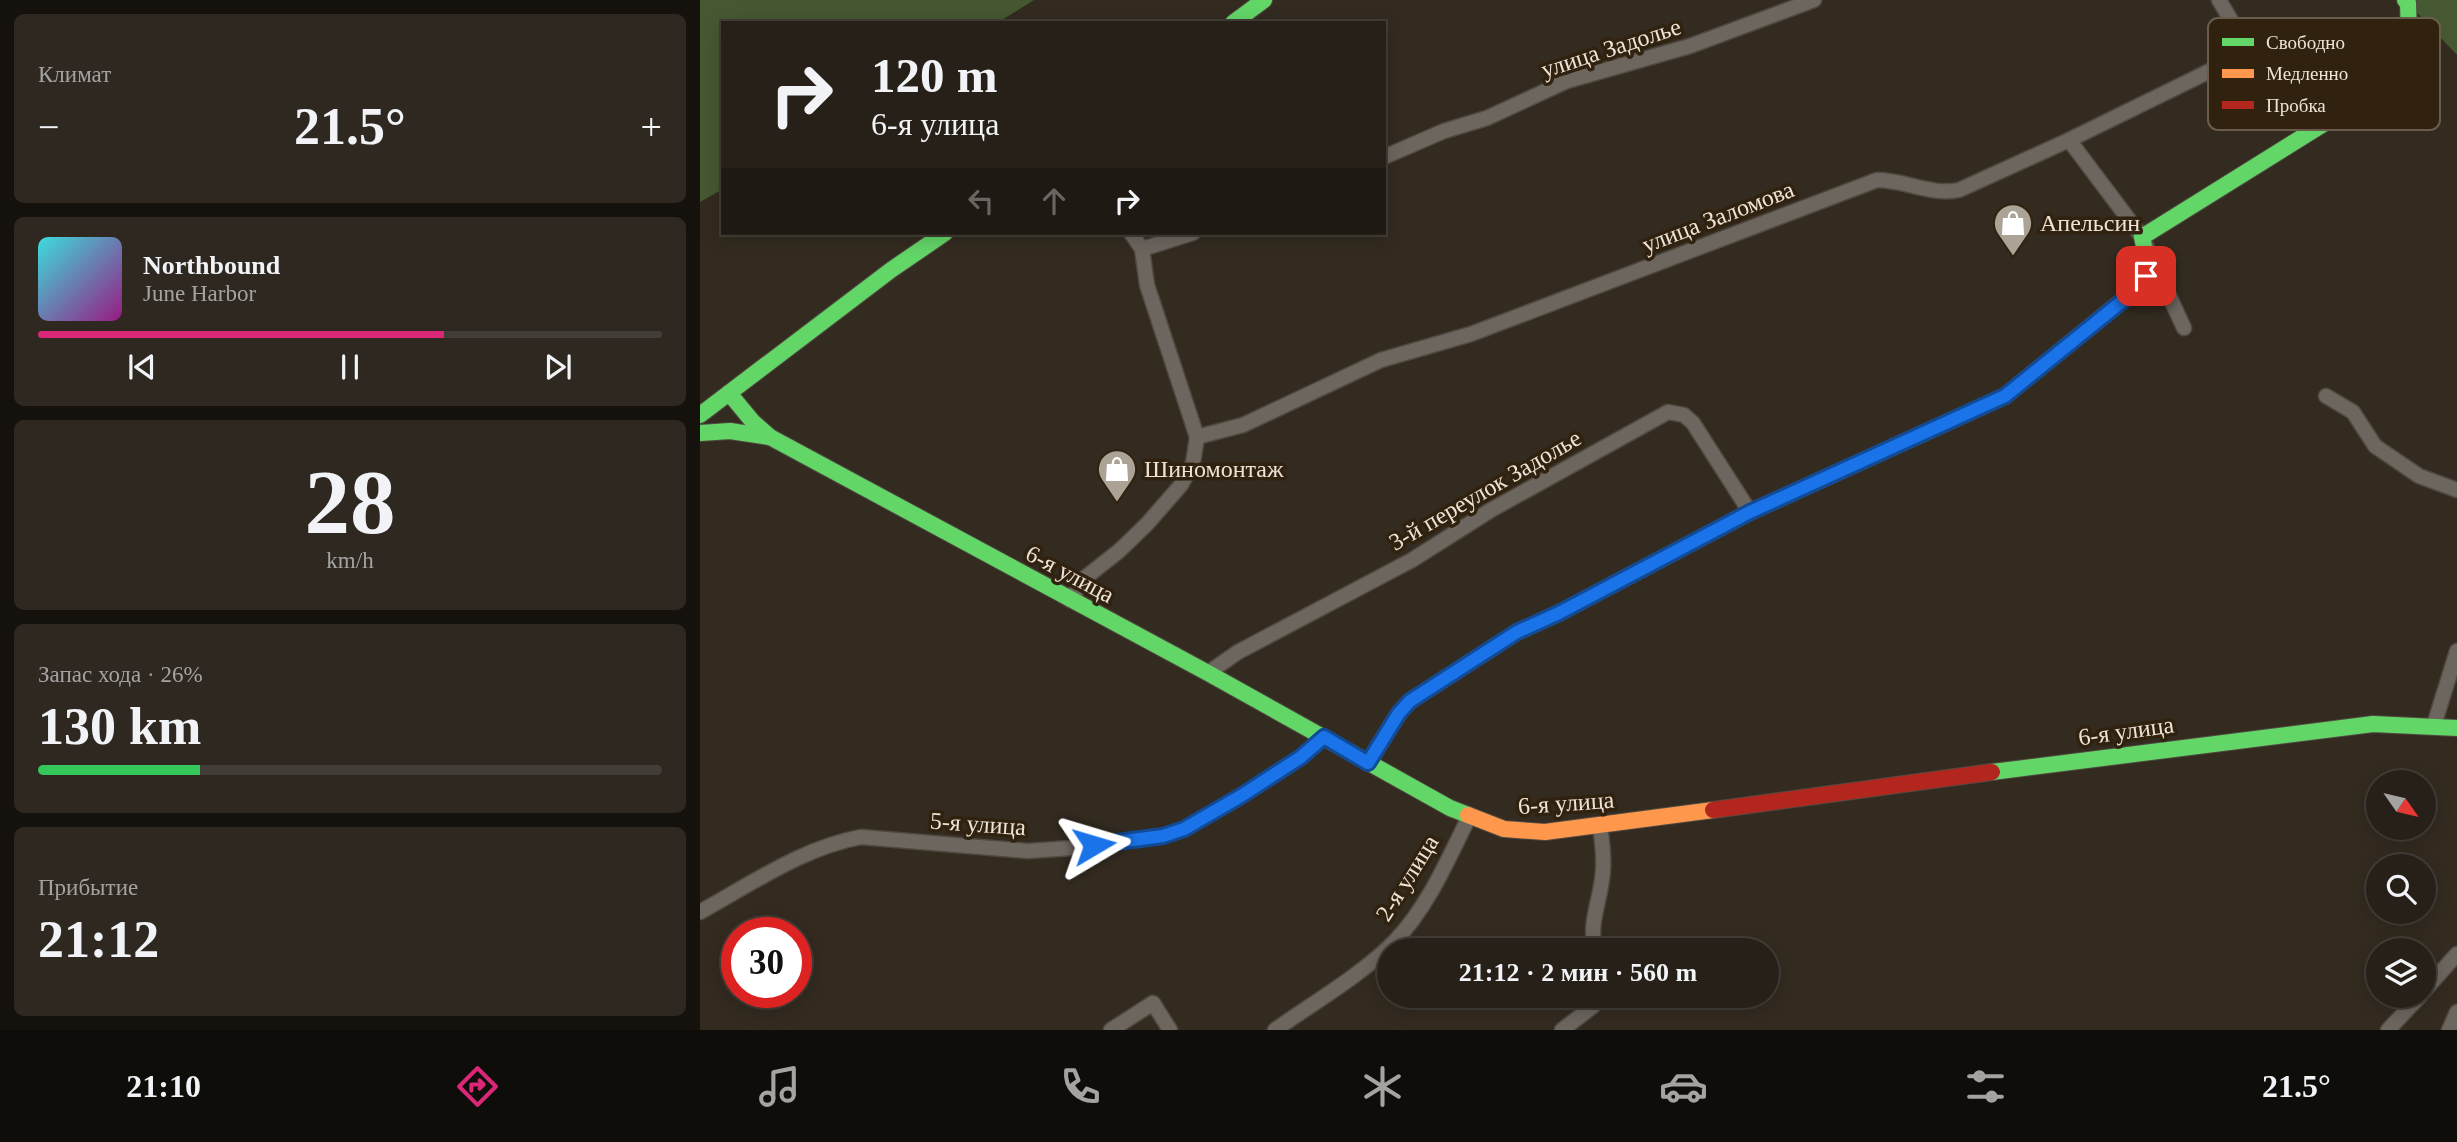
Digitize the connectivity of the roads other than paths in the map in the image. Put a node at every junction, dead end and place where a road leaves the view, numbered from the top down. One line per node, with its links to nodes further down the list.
1 (1264, 0): 5 (street)
2 (1814, 0): 9 (street, улица Задолье)
3 (2219, 0): 4 (street)
4 (2229, 18)
5 (1236, 21)
6 (2208, 72): 8 (street, улица Заломова)
7 (2314, 130): 13 (street)
8 (2069, 140): 13 (street); 21 (street, улица Заломова)
9 (1386, 156)
10 (942, 235): 16 (street)
11 (1132, 235): 14 (street)
12 (1187, 235): 14 (street)
13 (2142, 237): 15 (street); 23 (street)
14 (1142, 249): 21 (street)
15 (2184, 328)
16 (729, 393): 18 (street); 20 (street)
17 (2326, 396): 22 (street)
18 (700, 415)
19 (700, 433): 20 (street)
20 (770, 437): 24 (street, 6-я улица)
21 (1197, 437): 24 (street)
22 (2457, 490)
23 (1750, 512): 26 (street, 3-й переулок Задолье); 30 (street)
24 (1070, 600): 26 (street, 6-я улица)
25 (2457, 651): 27 (street)
26 (1208, 673): 29 (street, 6-я улица)
27 (2434, 725): 28 (street, 6-я улица); 32 (street, 6-я улица)
28 (2457, 728)
29 (1324, 737): 30 (street, 6-я улица); 33 (street, 5-я улица)
30 (1368, 763): 31 (street, 6-я улица)
31 (1469, 817): 32 (street, 6-я улица); 42 (street, 2-я улица)
32 (1600, 826): 34 (street)
33 (700, 912)
34 (1592, 938)
35 (2457, 954): 36 (street)
36 (2436, 978)
37 (1591, 1008): 43 (street)
38 (2409, 1008): 44 (street)
39 (2457, 1012): 45 (street)
40 (1111, 1030): 41 (street)
41 (1170, 1030)
42 (1275, 1030)
43 (1562, 1030)
44 (2388, 1030)
45 (2449, 1030)

